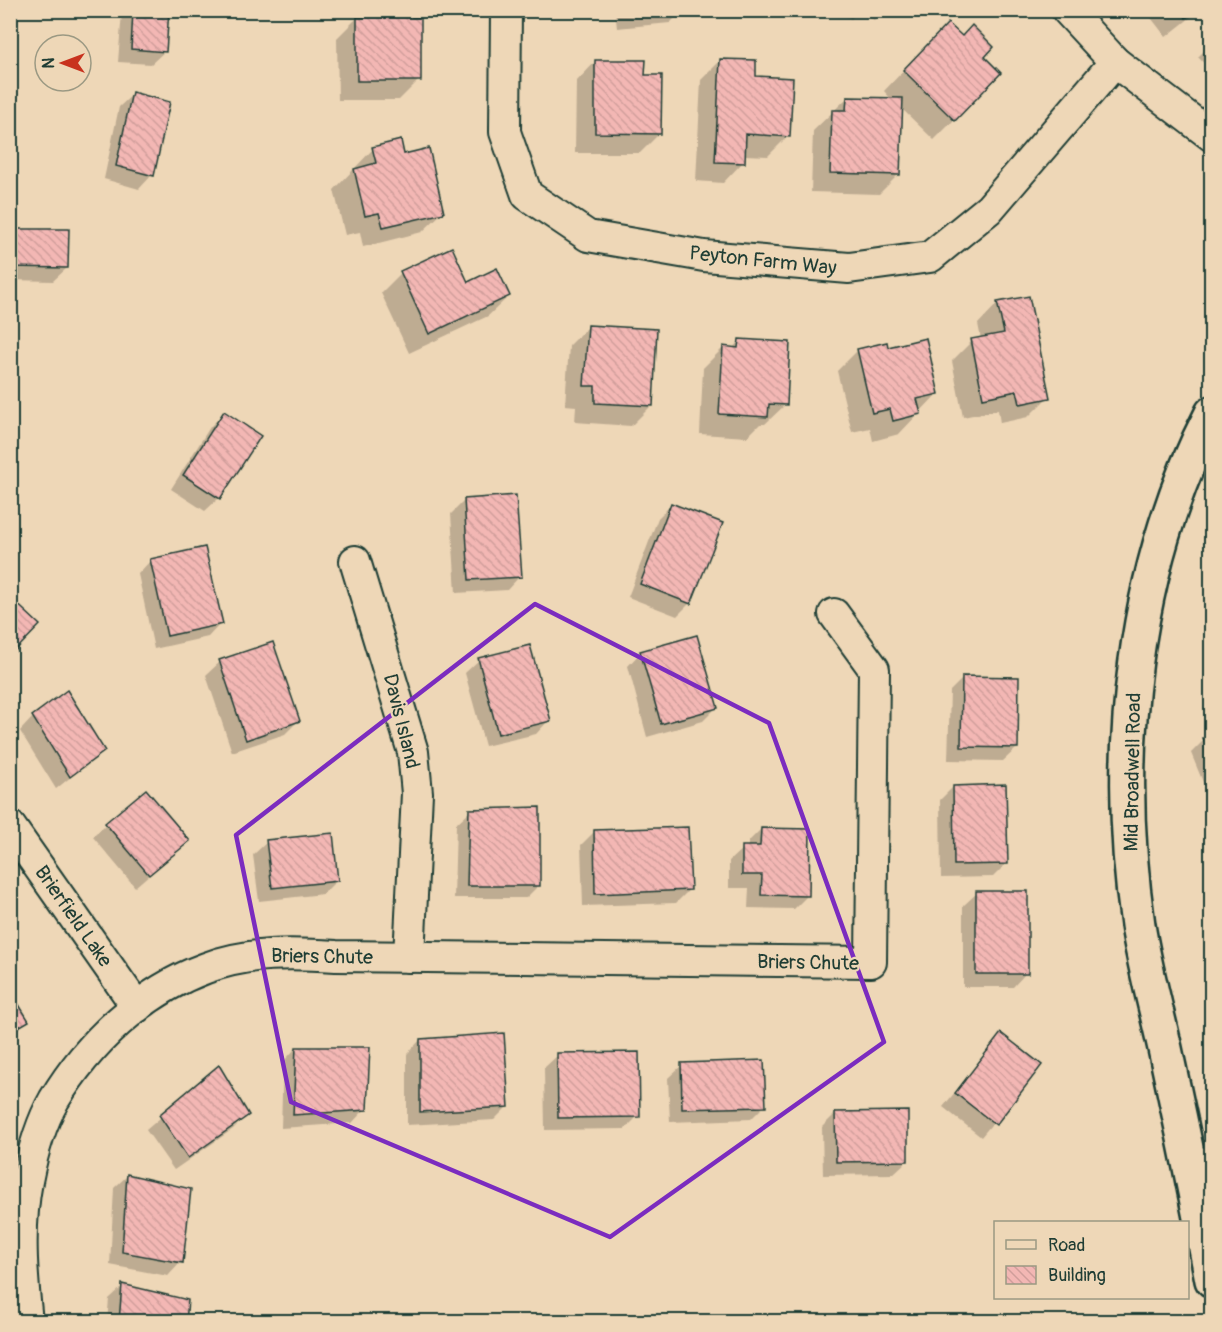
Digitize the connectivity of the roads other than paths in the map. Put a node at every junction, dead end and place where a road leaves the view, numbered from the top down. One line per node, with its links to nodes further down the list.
1 (506, 10): 3 (street, Peyton Farm Way)
2 (1067, 10): 3 (street)
3 (1115, 62): 4 (street)
4 (1212, 136)
5 (1212, 413): 11 (street, Mid Broadwell Road)
6 (355, 561): 9 (street, Davis Island)
7 (834, 614): 9 (street, Briers Chute)
8 (10, 826): 10 (street, Brierfield Lake)
9 (409, 957): 10 (street, Briers Chute)
10 (136, 1007): 13 (street, Briers Chute)
11 (1201, 1163): 12 (street, Mid Broadwell Road)
12 (1212, 1280)
13 (27, 1322)

